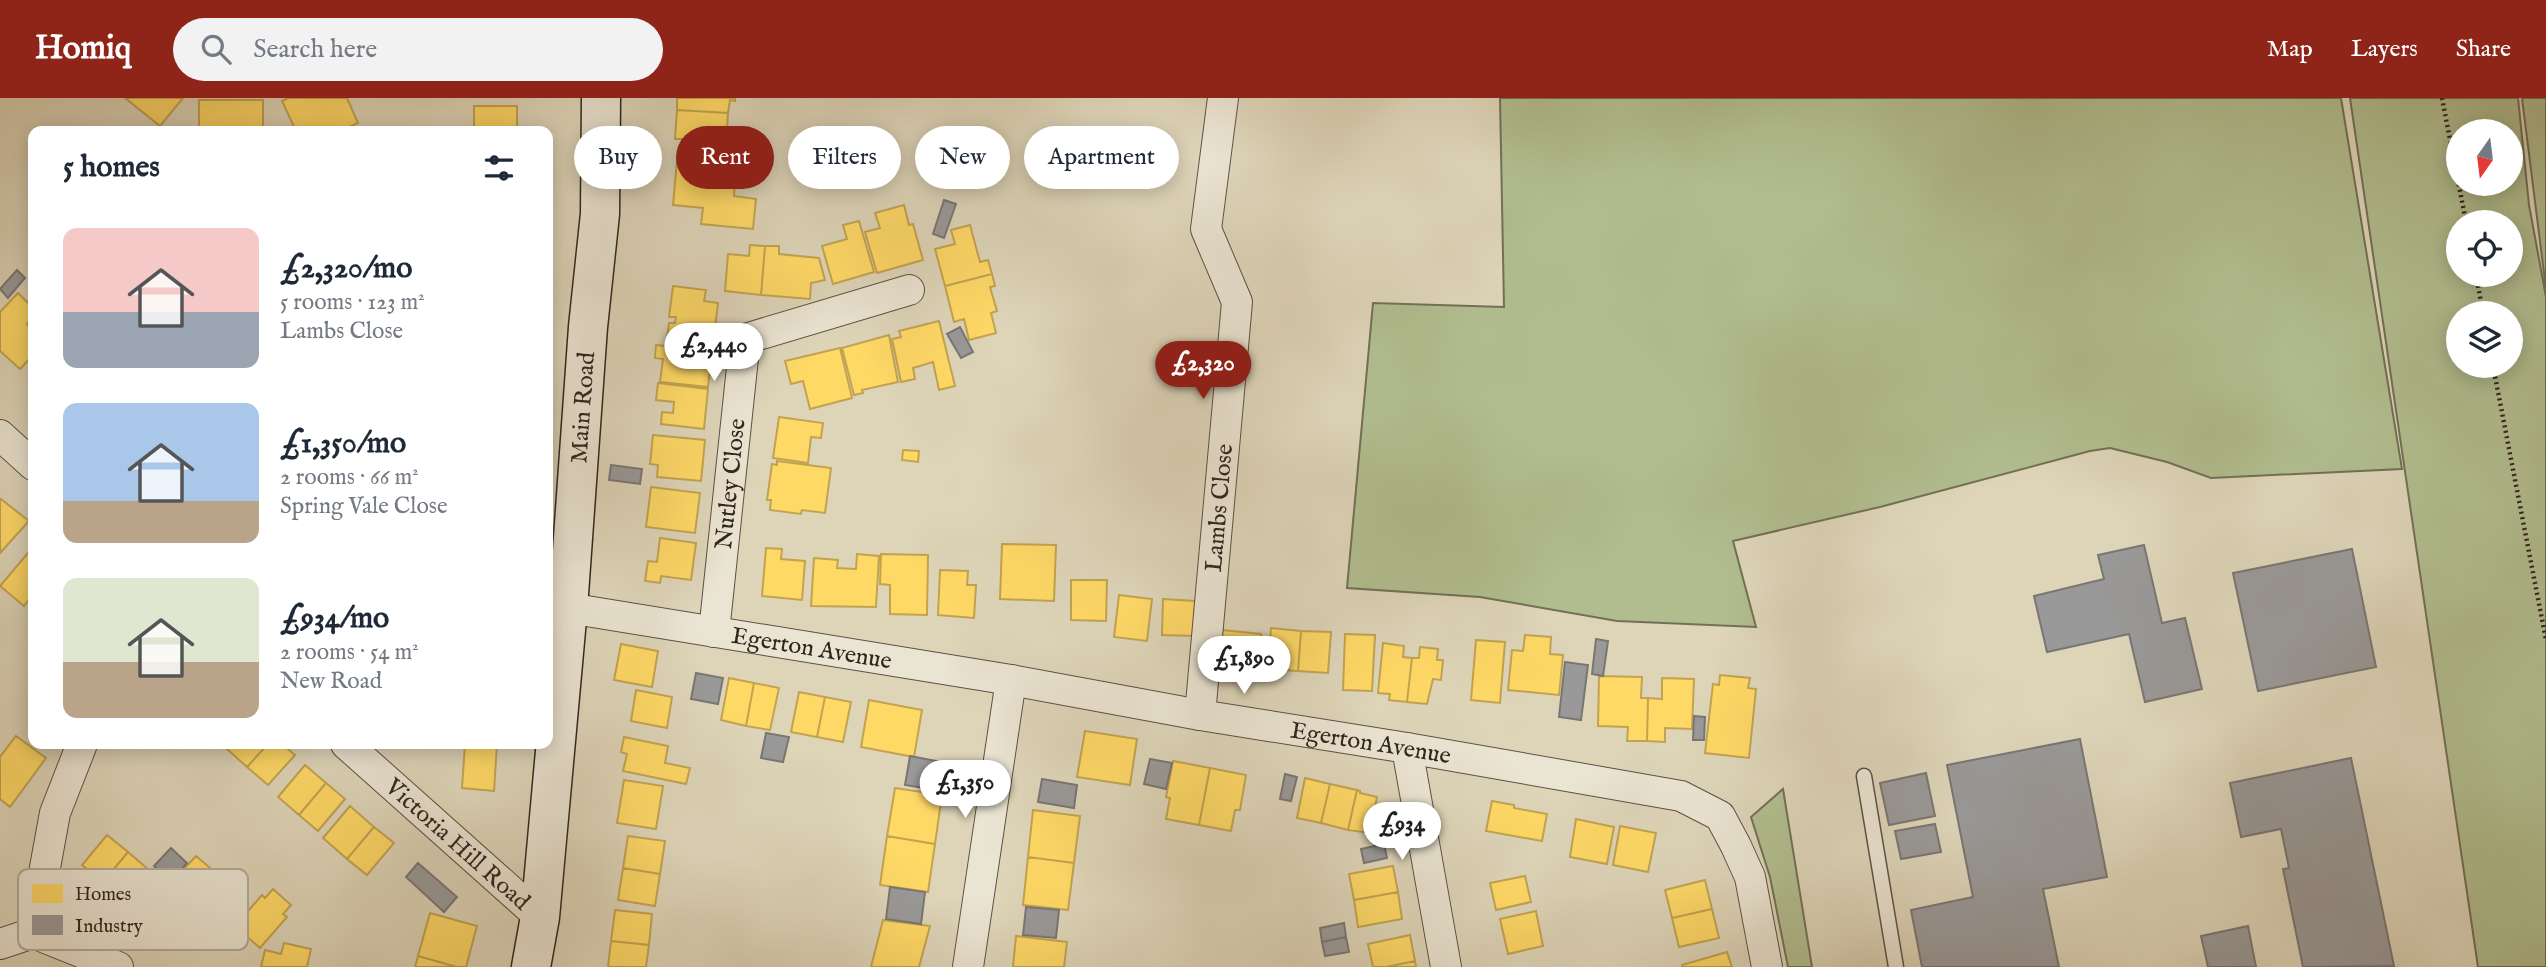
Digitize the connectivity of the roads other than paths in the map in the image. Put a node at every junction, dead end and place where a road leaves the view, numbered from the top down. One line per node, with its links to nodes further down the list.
1 (601, 98): 6 (main road, Main Road)
2 (1223, 98): 9 (street, Lambs Close)
3 (909, 290): 7 (street, Nutley Close)
4 (0, 435): 5 (street)
5 (28, 460)
6 (568, 608): 7 (street, Egerton Avenue); 15 (main road, Main Road)
7 (714, 632): 8 (street, Egerton Avenue)
8 (1011, 680): 9 (street, Egerton Avenue); 21 (street)
9 (1200, 715): 10 (street, Egerton Avenue)
10 (1407, 748): 22 (street); 23 (street, Egerton Avenue)
11 (80, 749): 14 (street)
12 (352, 749): 15 (street, Victoria Hill Road)
13 (1864, 776): 24 (lane)
14 (45, 869)
15 (540, 917): 20 (main road, Main Road)
16 (18, 938): 17 (street)
17 (0, 944)
18 (76, 950): 19 (street)
19 (118, 967)
20 (531, 967)
21 (968, 967)
22 (1446, 967)
23 (1767, 967)
24 (1896, 967)

